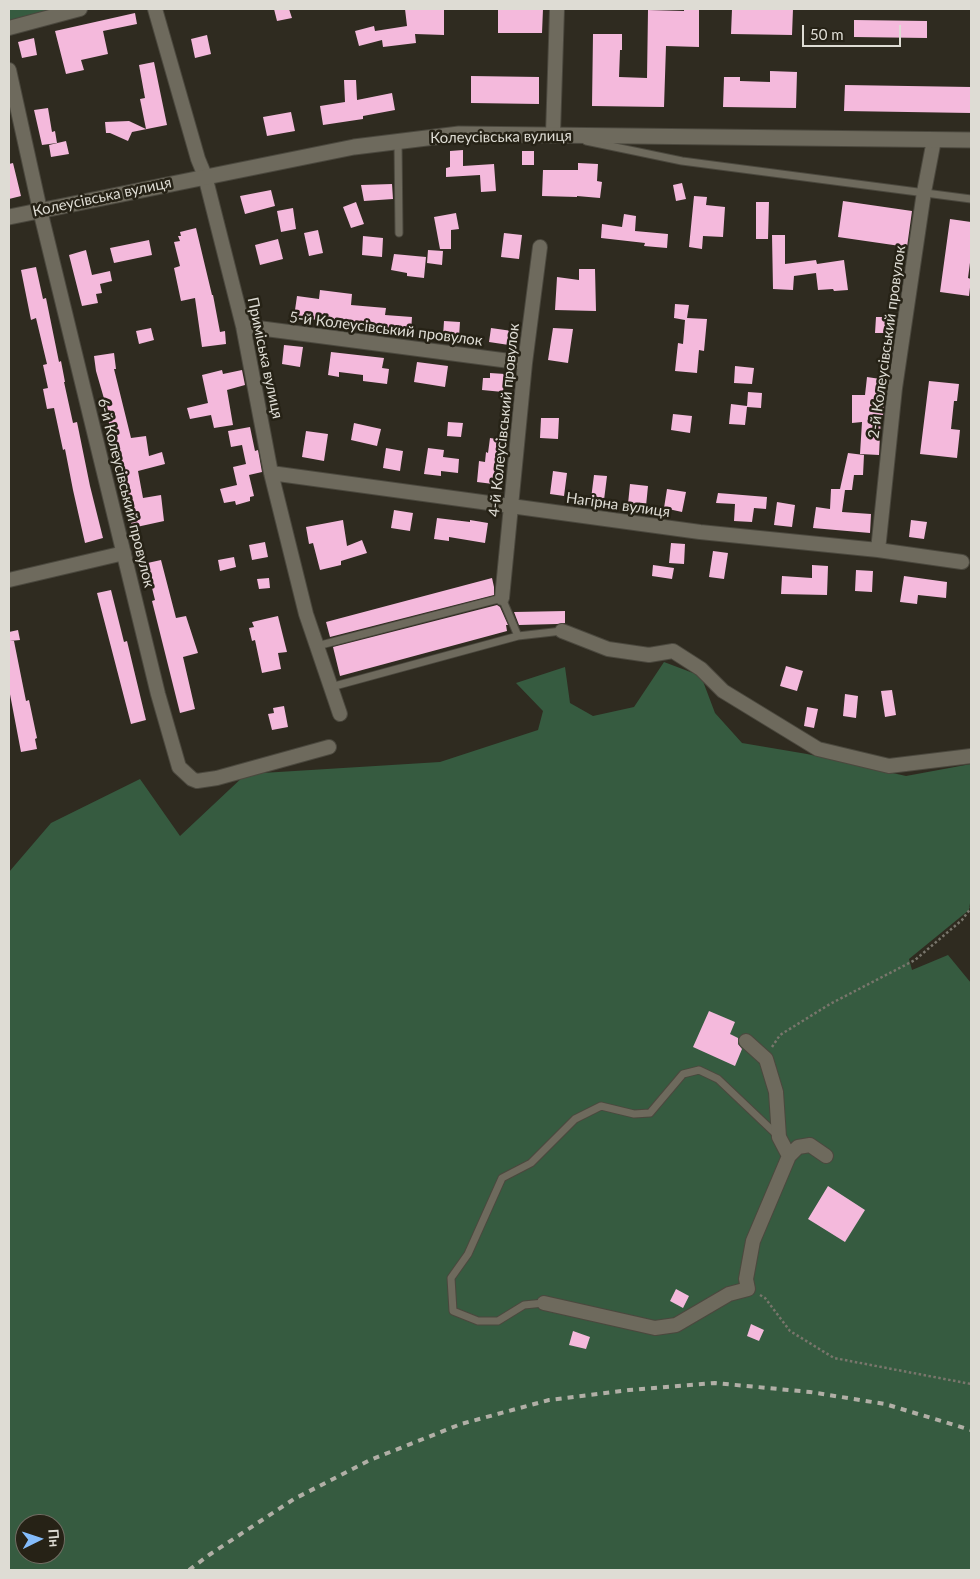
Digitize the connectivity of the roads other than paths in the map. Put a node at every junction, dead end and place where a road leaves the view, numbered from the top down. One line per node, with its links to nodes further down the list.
1 (80, 9): 4 (street)
2 (156, 9): 10 (street, Приміська вулиця)
3 (557, 9): 6 (street)
4 (9, 28)
5 (9, 70): 13 (street, 6-й Колеусівський провулок)
6 (553, 134): 7 (street, Колеусівська вулиця); 9 (street, Колеусівська вулиця); 11 (lane)
7 (934, 140): 8 (street, Колеусівська вулиця); 11 (street, 2-й Колеусівський провулок)
8 (971, 140)
9 (398, 142): 10 (street, Колеусівська вулиця); 15 (lane)
10 (204, 176): 13 (street, Колеусівська вулиця); 17 (street, Приміська вулиця)
11 (924, 192): 12 (lane); 21 (street, 2-й Колеусівський провулок)
12 (971, 199)
13 (40, 210): 14 (street, Колеусівська вулиця); 22 (street, 6-й Колеусівський провулок)
14 (9, 217)
15 (399, 233)
16 (540, 247): 18 (street, 4-й Колеусівський провулок)
17 (243, 326): 18 (street, 5-й Колеусівський провулок); 19 (street, Приміська вулиця)
18 (525, 363): 20 (street, 4-й Колеусівський провулок)
19 (271, 473): 20 (street, Нагірна вулиця); 28 (street, Приміська вулиця)
20 (512, 507): 21 (street, Нагірна вулиця); 25 (street, 4-й Колеусівський провулок)
21 (878, 550): 23 (street, Нагірна вулиця)
22 (124, 553): 24 (street); 31 (street, 6-й Колеусівський провулок)
23 (962, 562)
24 (9, 580)
25 (502, 598): 27 (lane); 28 (lane)
26 (562, 631): 27 (lane); 32 (street)
27 (518, 636): 29 (lane)
28 (317, 646): 29 (street, Приміська вулиця)
29 (331, 688): 30 (street, Приміська вулиця)
30 (340, 714)
31 (329, 747)
32 (971, 756)
33 (746, 1042): 34 (street)
34 (779, 1137): 35 (street); 37 (lane)
35 (789, 1156): 36 (street); 37 (street)
36 (826, 1156)
37 (544, 1304)

